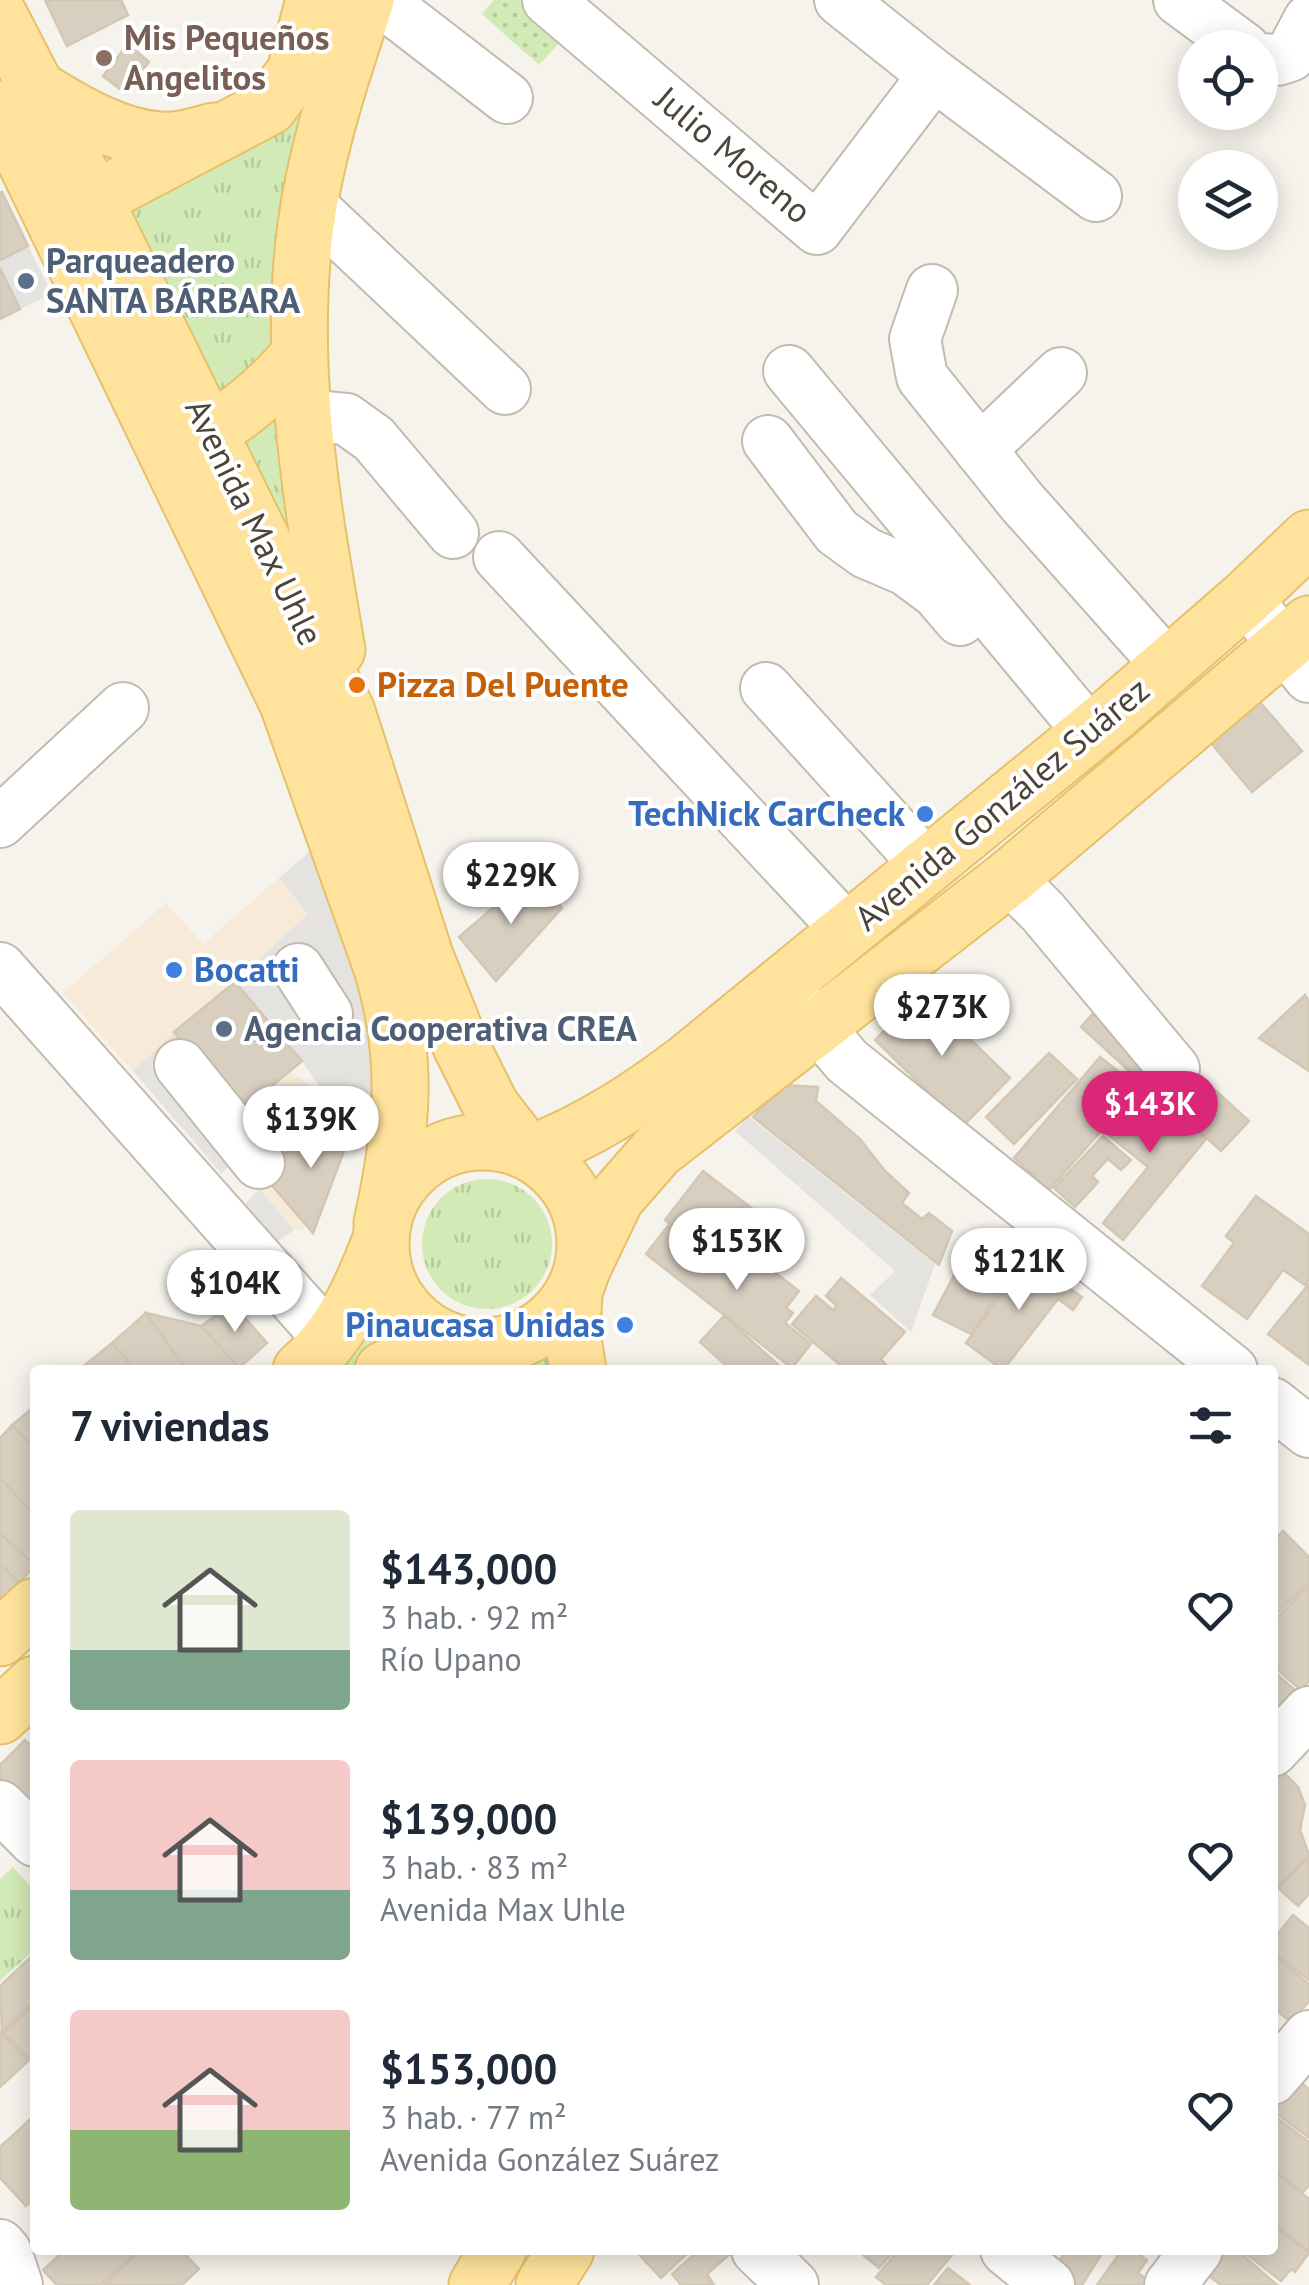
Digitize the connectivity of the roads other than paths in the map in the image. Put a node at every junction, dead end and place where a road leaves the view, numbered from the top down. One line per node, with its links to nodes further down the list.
1 (314, 0): 14 (main road)
2 (366, 0): 16 (main road)
3 (380, 0): 12 (street)
4 (548, 0): 11 (street, Julio Moreno)
5 (840, 0): 11 (street)
6 (1179, 0): 9 (street)
7 (0, 17): 13 (main road, Avenida Max Uhle)
8 (1309, 20): 10 (street)
9 (1222, 30)
10 (1278, 56)
11 (934, 75): 15 (street)
12 (507, 98)
13 (13, 102): 14 (main road); 17 (main road, Avenida Max Uhle)
14 (236, 127): 17 (main road)
15 (1096, 196)
16 (309, 204): 19 (main road); 22 (street)
17 (74, 210): 25 (main road, Avenida Max Uhle)
18 (932, 290): 26 (street)
19 (298, 356): 23 (main road); 25 (main road)
20 (789, 371): 36 (street)
21 (1061, 373): 26 (street)
22 (505, 388)
23 (303, 416): 27 (street); 35 (main road)
24 (768, 441): 36 (street)
25 (188, 444): 35 (main road, Avenida Max Uhle); 50 (main road, Avenida Max Uhle)
26 (980, 450): 32 (street)
27 (453, 533)
28 (1309, 538): 30 (main road, Avenida González Suárez)
29 (498, 556): 40 (street)
30 (1246, 598): 31 (street); 32 (main road, Avenida González Suárez)
31 (1301, 649): 39 (main road, Avenida González Suárez)
32 (1168, 666): 36 (main road, Avenida González Suárez)
33 (766, 688): 38 (street)
34 (122, 708): 37 (street)
35 (347, 712): 48 (main road, Avenida Max Uhle)
36 (1081, 740): 38 (main road, Avenida González Suárez)
37 (0, 822)
38 (927, 866): 40 (main road, Avenida González Suárez)
39 (1010, 878): 45 (main road, Avenida González Suárez); 47 (street)
40 (848, 931): 43 (main road, Avenida González Suárez)
41 (0, 968): 53 (street)
42 (298, 969): 44 (street)
43 (782, 985): 45 (street); 48 (main road, Avenida González Suárez)
44 (327, 1014)
45 (818, 1025): 51 (main road, Avenida González Suárez); 56 (street)
46 (180, 1066): 49 (street)
47 (1174, 1070)
48 (528, 1151): 50 (main road); 51 (main road)
49 (259, 1163)
50 (382, 1231): 52 (main road); 53 (main road)
51 (579, 1279): 52 (main road); 55 (main road)
52 (475, 1352): 54 (main road)
53 (316, 1355)
54 (409, 1365)
55 (577, 1365)
56 (1226, 1365)
57 (1278, 1407): 58 (street)
58 (1309, 1432)
59 (30, 1611): 60 (main road)
60 (0, 1638)
61 (30, 1689): 63 (main road)
62 (1309, 1712): 64 (street)
63 (0, 1716)
64 (1278, 1745)
65 (0, 1806): 66 (street)
66 (30, 1836)
67 (1309, 2036): 68 (street)
68 (1278, 2072)
69 (0, 2245): 75 (street)
70 (495, 2255): 76 (main road)
71 (563, 2255): 77 (main road)
72 (762, 2255): 78 (street)
73 (1012, 2255): 79 (street)
74 (1194, 2255): 80 (street)
75 (17, 2285)
76 (478, 2285)
77 (544, 2285)
78 (793, 2285)
79 (1049, 2285)
80 (1170, 2285)

